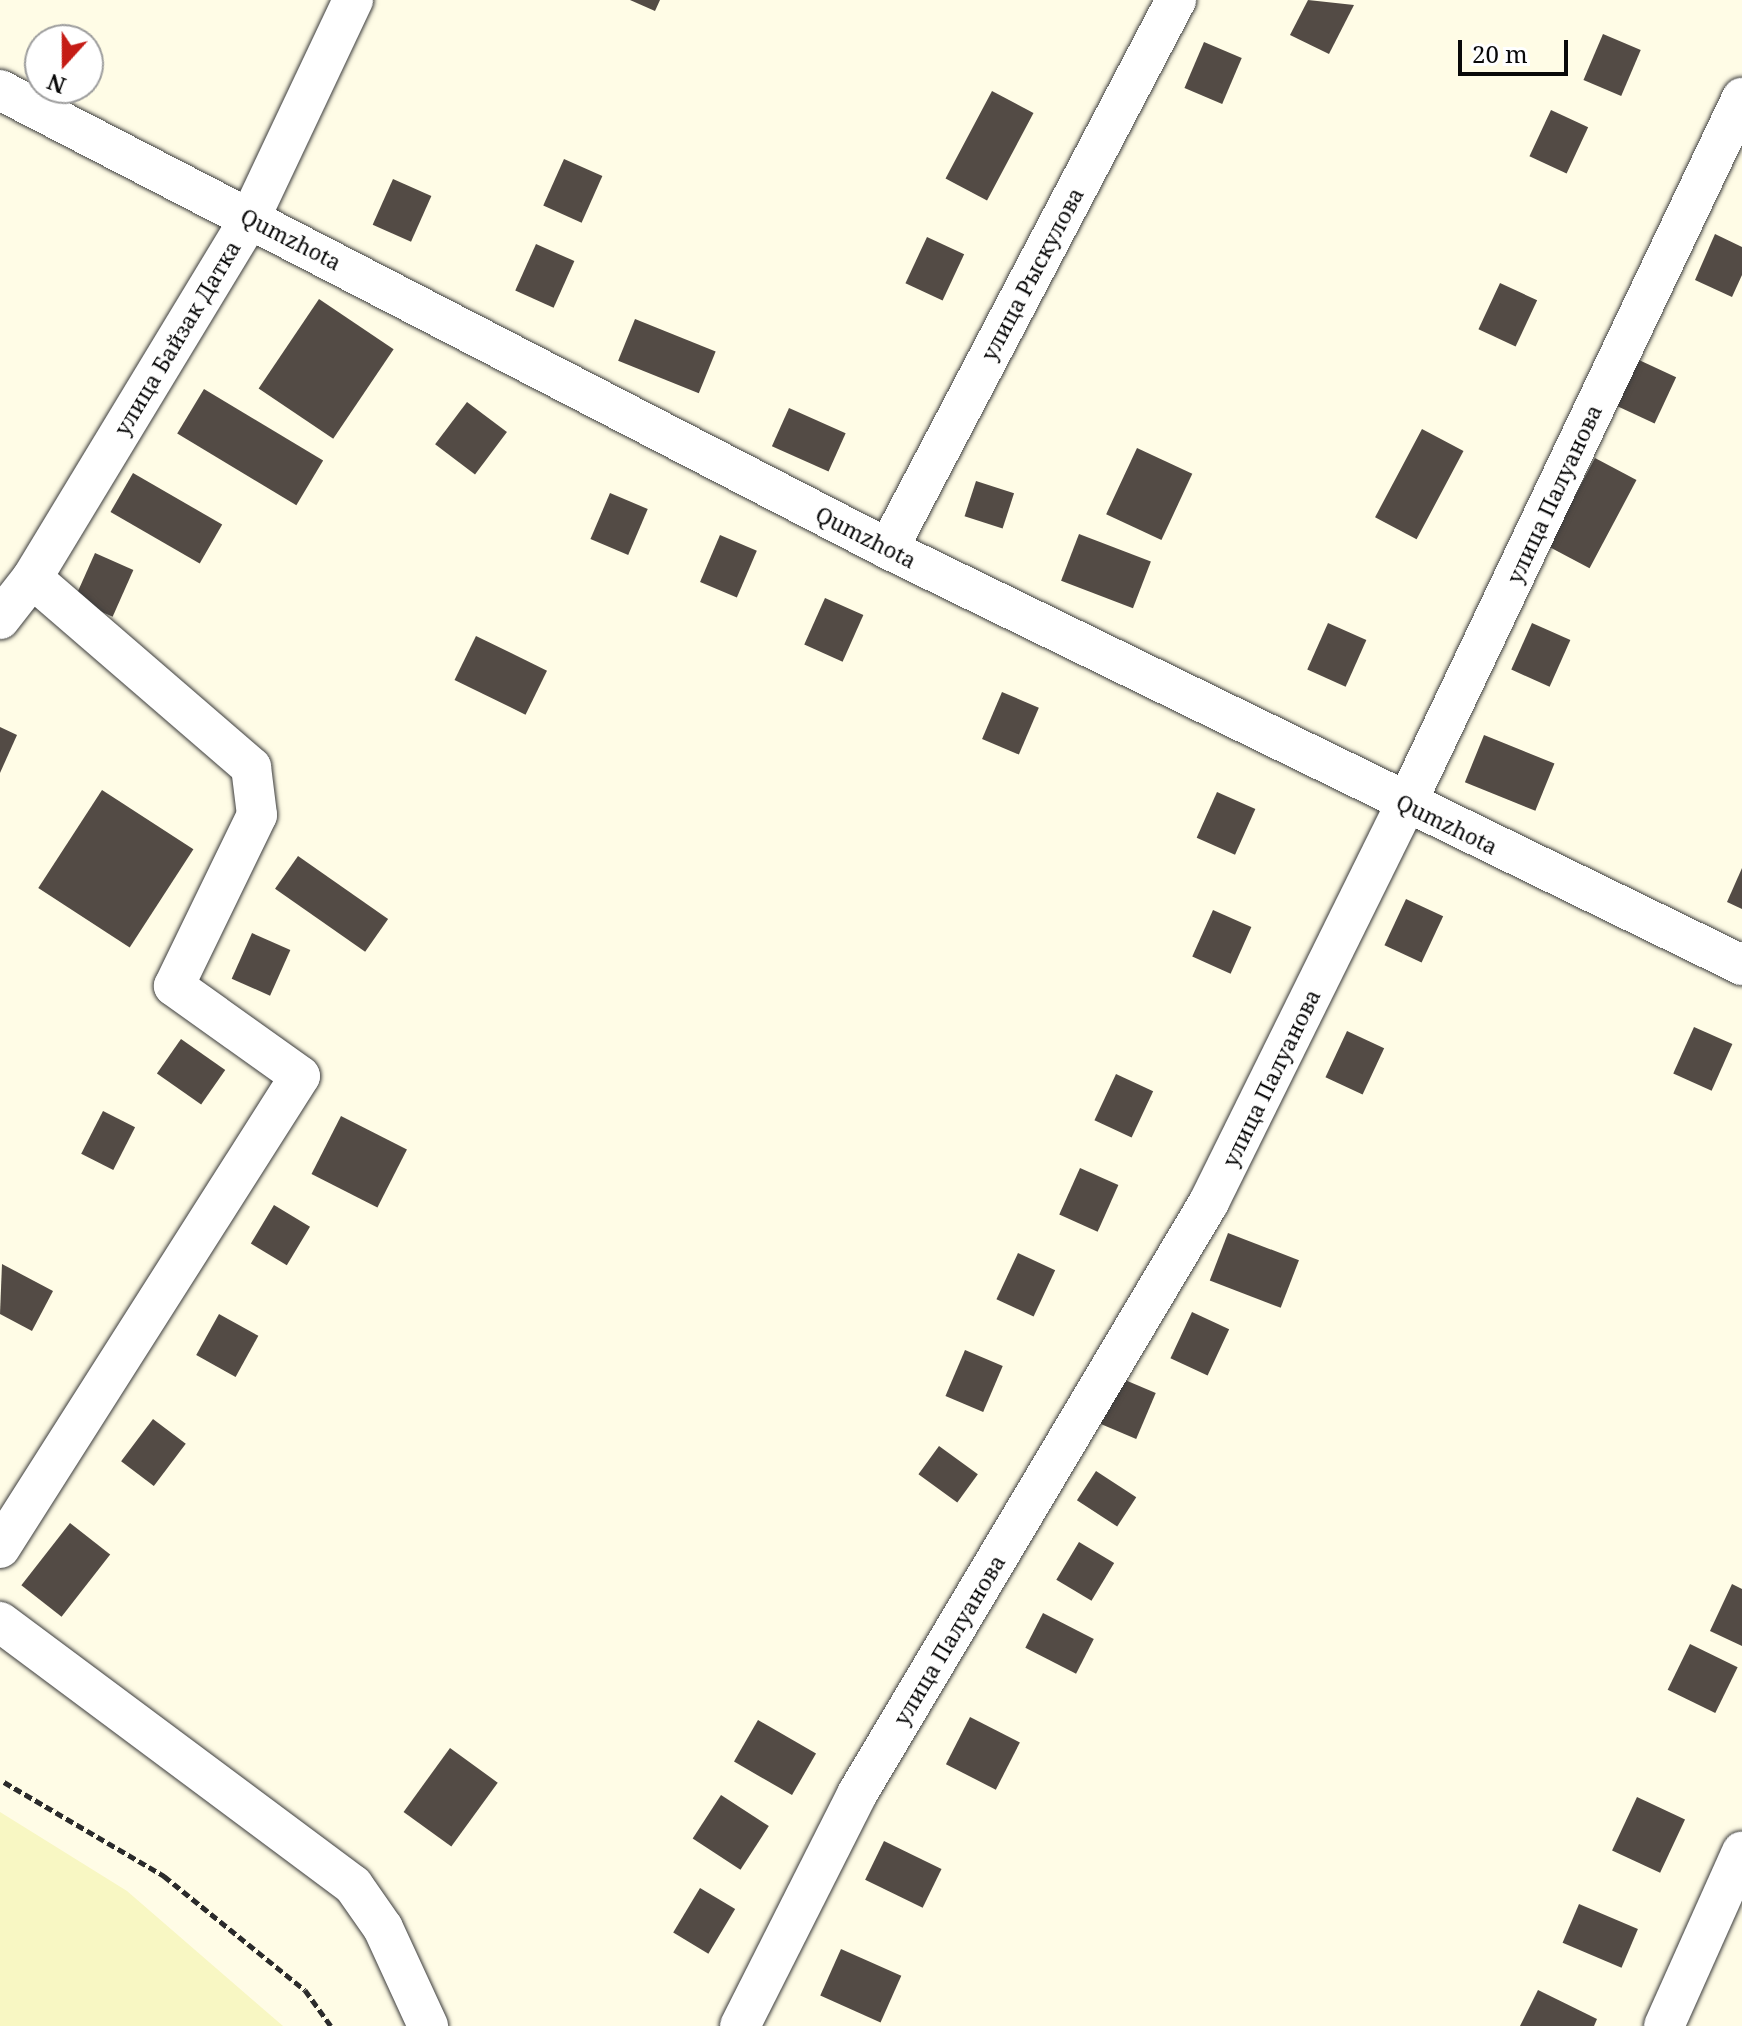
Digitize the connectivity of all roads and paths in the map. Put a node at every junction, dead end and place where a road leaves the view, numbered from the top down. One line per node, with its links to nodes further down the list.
1 (353, 0): 5 (street, улица Байзак Датка)
2 (1176, 0): 6 (street, улица Рыскулова)
3 (0, 90): 5 (street, Qumzhota)
4 (1742, 98): 9 (street, улица Палуанова)
5 (250, 218): 6 (street, Qumzhota); 7 (street, улица Байзак Датка)
6 (888, 549): 9 (street, Qumzhota)
7 (32, 578): 8 (street, улица Байзак Датка); 11 (street)
8 (0, 619)
9 (1406, 804): 10 (street, Qumzhota); 17 (street, улица Палуанова)
10 (1742, 965)
11 (0, 1548)
12 (0, 1622): 16 (street)
13 (4, 1782): 15 (path)
14 (1742, 1852): 18 (street)
15 (331, 2026)
16 (428, 2026)
17 (740, 2026)
18 (1664, 2026)

